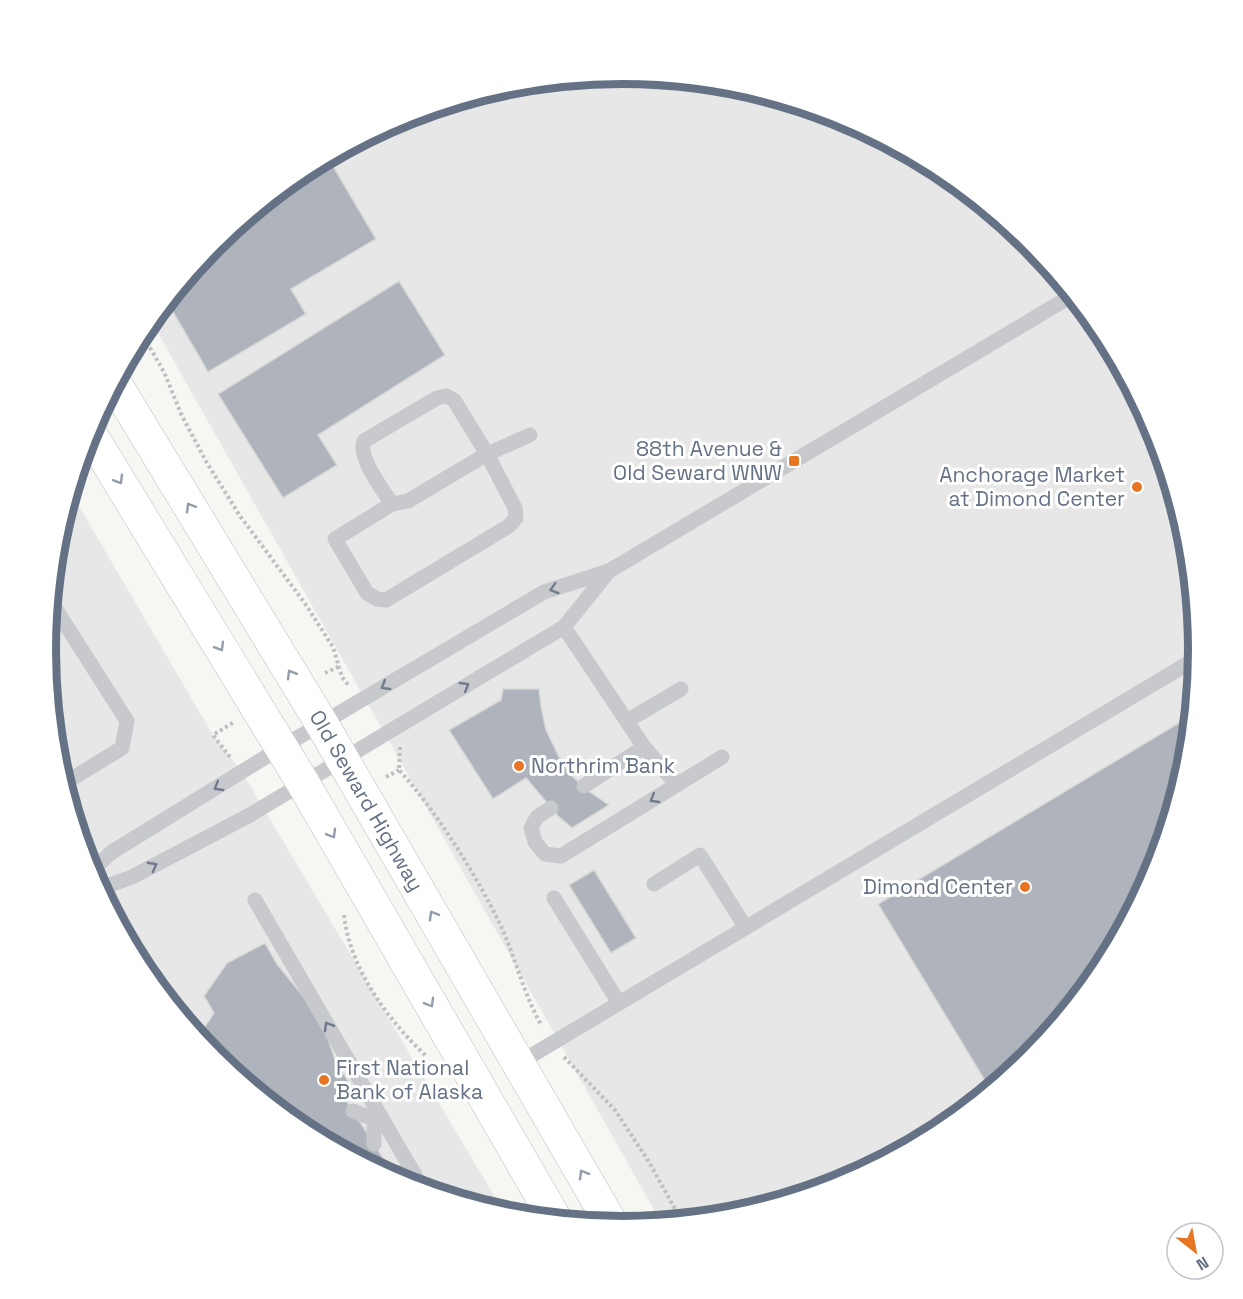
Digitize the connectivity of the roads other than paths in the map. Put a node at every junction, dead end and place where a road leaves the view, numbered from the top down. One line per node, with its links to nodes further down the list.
1 (1066, 299): 7 (lane)
2 (119, 390): 13 (main road, Old Seward Highway, one-way to 2)
3 (530, 435): 5 (lane)
4 (96, 442): 14 (main road, one-way to 14)
5 (487, 454): 6 (lane); 6 (lane); 6 (lane)
6 (392, 504)
7 (609, 571): 9 (lane); 13 (lane, one-way to 13)
8 (57, 611): 18 (lane)
9 (564, 627): 12 (lane); 17 (lane, one-way to 9)
10 (1187, 664): 28 (lane)
11 (681, 689): 12 (lane)
12 (627, 721): 15 (lane)
13 (322, 724): 14 (lane); 17 (main road, Old Seward Highway)
14 (282, 747): 19 (main road); 23 (lane, one-way to 23)
15 (644, 747): 20 (lane); 21 (lane)
16 (722, 758): 20 (lane)
17 (343, 760): 19 (lane); 30 (main road, Old Seward Highway, one-way to 17)
18 (71, 779)
19 (303, 783): 25 (lane, one-way to 19); 37 (main road, one-way to 37)
20 (677, 785): 22 (lane, one-way to 22)
21 (584, 786)
22 (551, 808)
23 (98, 864)
24 (654, 884): 28 (lane)
25 (108, 886)
26 (554, 898): 29 (lane)
27 (255, 900): 32 (lane, one-way to 27)
28 (746, 928): 29 (lane)
29 (620, 1003): 30 (lane)
30 (519, 1064): 40 (main road, Old Seward Highway, one-way to 30)
31 (353, 1111): 32 (lane)
32 (377, 1118): 33 (lane); 34 (lane)
33 (374, 1144)
34 (411, 1167): 35 (lane); 36 (lane)
35 (404, 1171)
36 (416, 1176)
37 (530, 1176): 38 (main road); 39 (main road)
38 (550, 1211)
39 (561, 1212)
40 (606, 1215)

